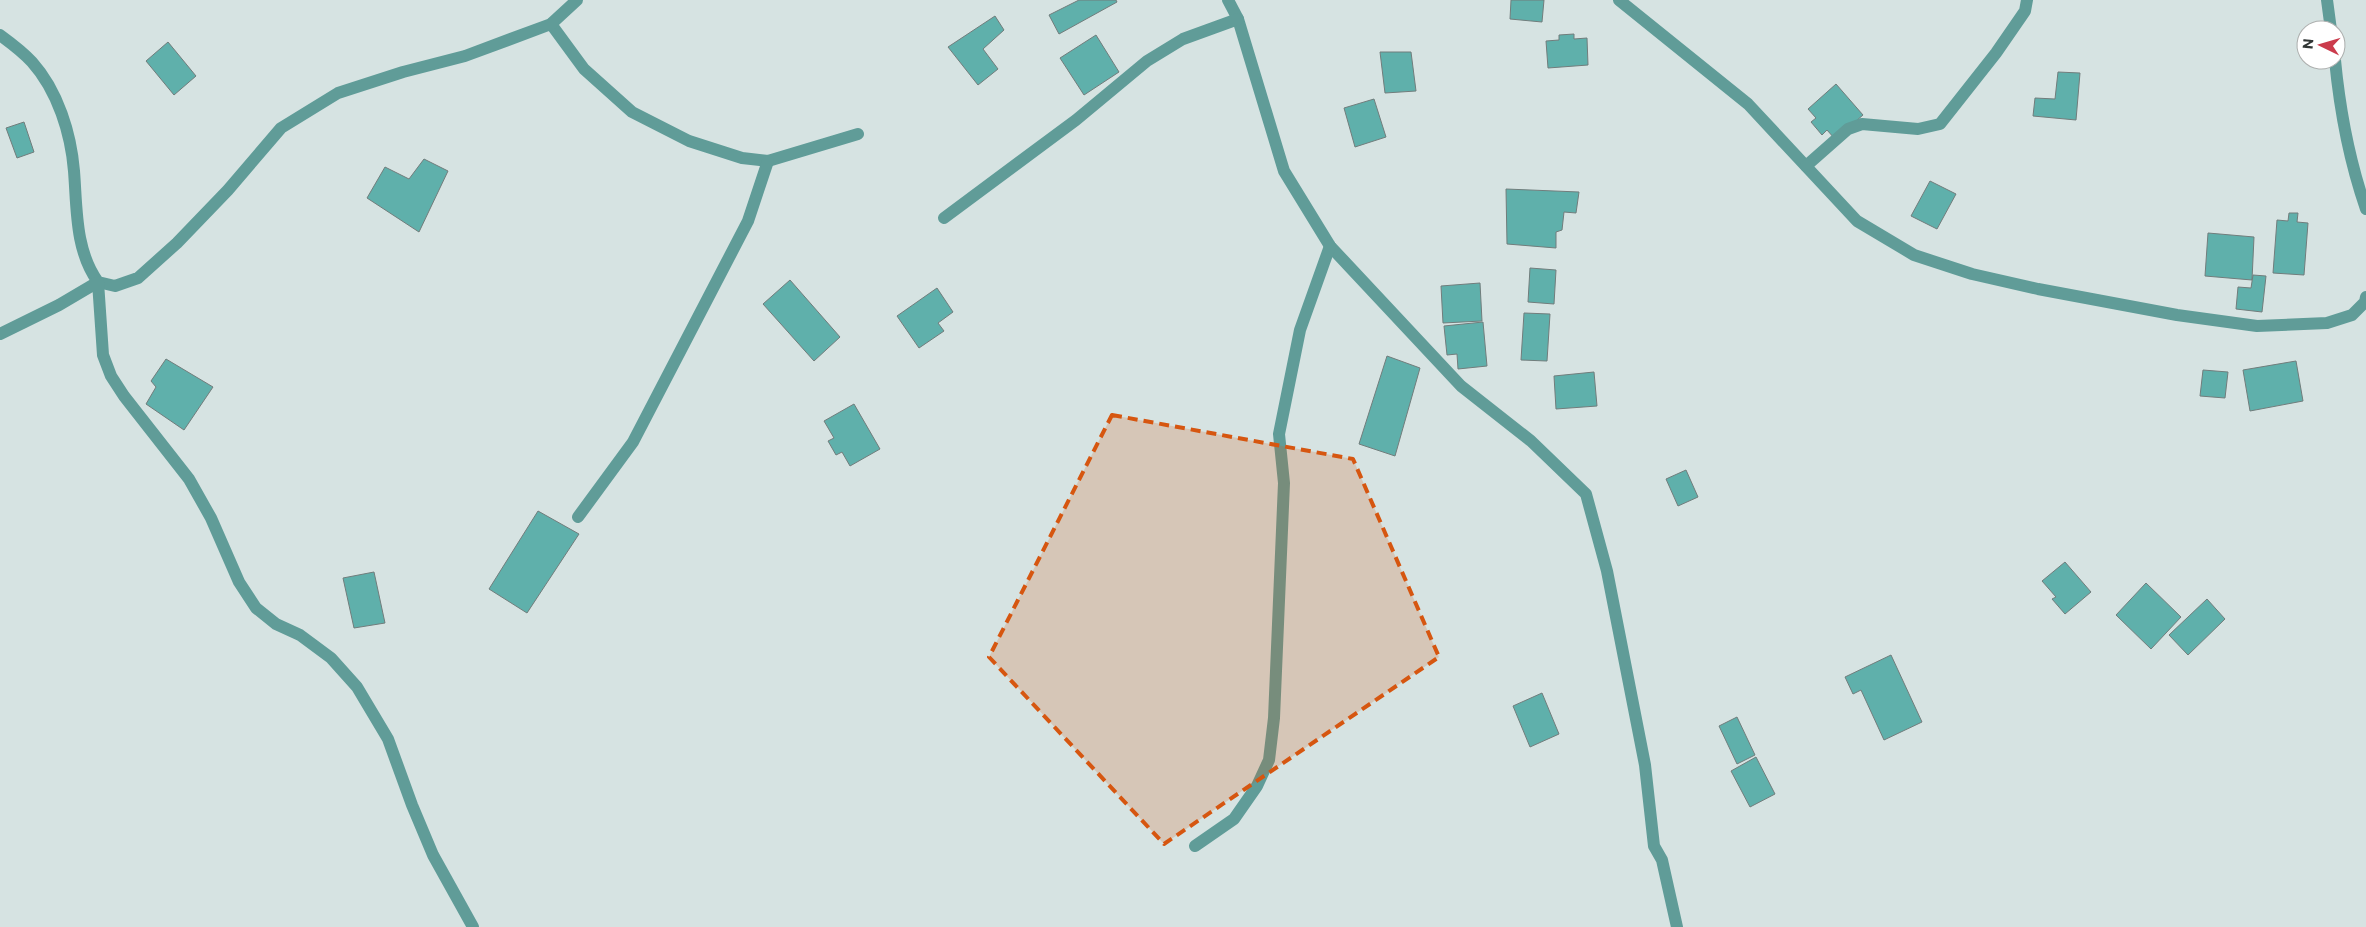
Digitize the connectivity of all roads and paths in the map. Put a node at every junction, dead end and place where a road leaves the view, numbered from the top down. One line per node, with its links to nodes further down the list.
1 (577, 0): 8 (street)
2 (1228, 0): 6 (street)
3 (1619, 0): 13 (street)
4 (2027, 0): 13 (street)
5 (2327, 0): 7 (street)
6 (1238, 19): 15 (street); 16 (street)
7 (2330, 20)
8 (551, 24): 12 (street); 17 (street)
9 (0, 35): 17 (street)
10 (2336, 70): 14 (street)
11 (858, 134): 12 (street)
12 (768, 161): 20 (street)
13 (1806, 166): 18 (street)
14 (2366, 209)
15 (944, 218)
16 (1330, 246): 21 (street); 23 (street)
17 (98, 282): 19 (street); 22 (street)
18 (2366, 297)
19 (0, 334)
20 (578, 517)
21 (1196, 846)
22 (473, 927)
23 (1677, 927)

